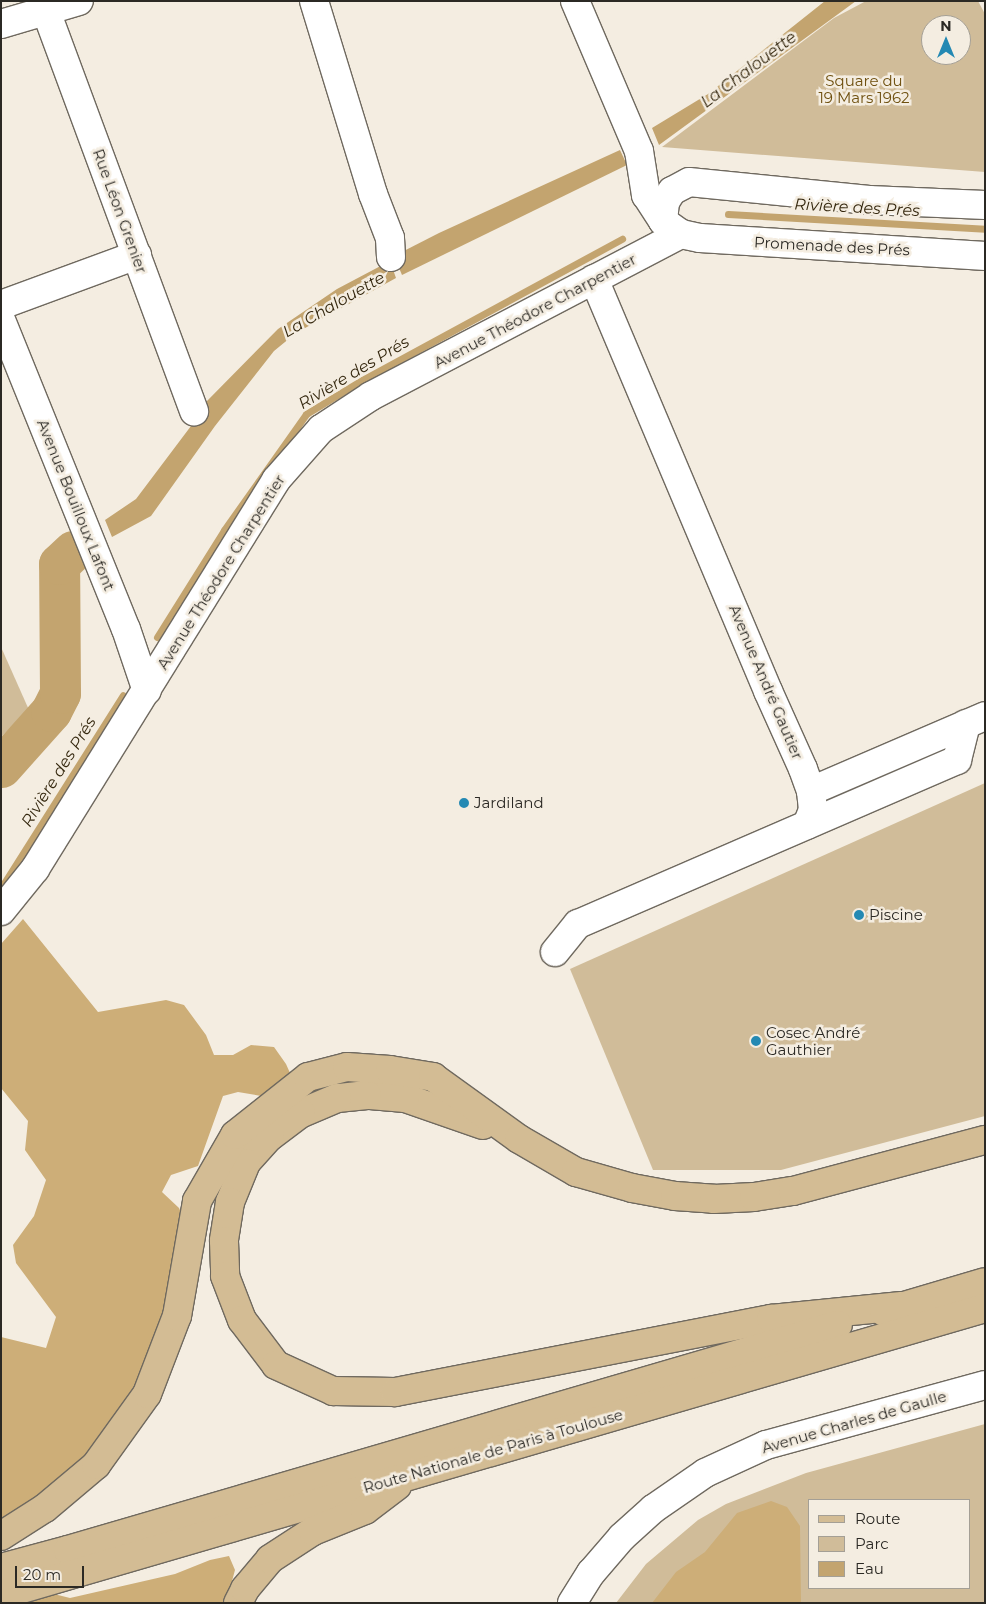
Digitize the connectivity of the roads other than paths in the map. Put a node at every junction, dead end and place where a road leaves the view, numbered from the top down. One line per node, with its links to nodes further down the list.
1 (80, 1): 4 (street)
2 (314, 1): 11 (street)
3 (575, 1): 6 (street)
4 (46, 11): 5 (street); 10 (street, Rue Léon Grenier)
5 (1, 24)
6 (639, 151): 7 (street); 9 (street)
7 (689, 182): 8 (street); 9 (street)
8 (985, 205)
9 (672, 228): 12 (street, Promenade des Prés); 13 (street, Avenue Théodore Charpentier)
10 (137, 255): 14 (street); 16 (street, Rue Léon Grenier)
11 (391, 256)
12 (985, 256)
13 (594, 278): 17 (street, Avenue Théodore Charpentier); 19 (street, Avenue André Gautier)
14 (1, 306)
15 (1, 320): 17 (street, Avenue Bouilloux Lafont)
16 (194, 412)
17 (148, 690): 21 (street, Avenue Théodore Charpentier)
18 (975, 720): 19 (street); 20 (street)
19 (811, 791): 20 (street, Avenue André Gautier)
20 (807, 825): 22 (street)
21 (1, 912)
22 (555, 952)
23 (519, 1139): 24 (main road); 26 (main road); 30 (main road)
24 (985, 1140)
25 (985, 1282): 26 (main road, Route Nationale de Paris à Toulouse)
26 (901, 1306): 31 (main road, Route Nationale de Paris à Toulouse)
27 (985, 1308): 29 (main road, Route Nationale de Paris à Toulouse)
28 (985, 1385): 34 (street, Avenue Charles de Gaulle)
29 (414, 1474): 32 (main road, Route Nationale de Paris à Toulouse); 33 (main road)
30 (1, 1536)
31 (1, 1568)
32 (1, 1595)
33 (238, 1603)
34 (572, 1603)

